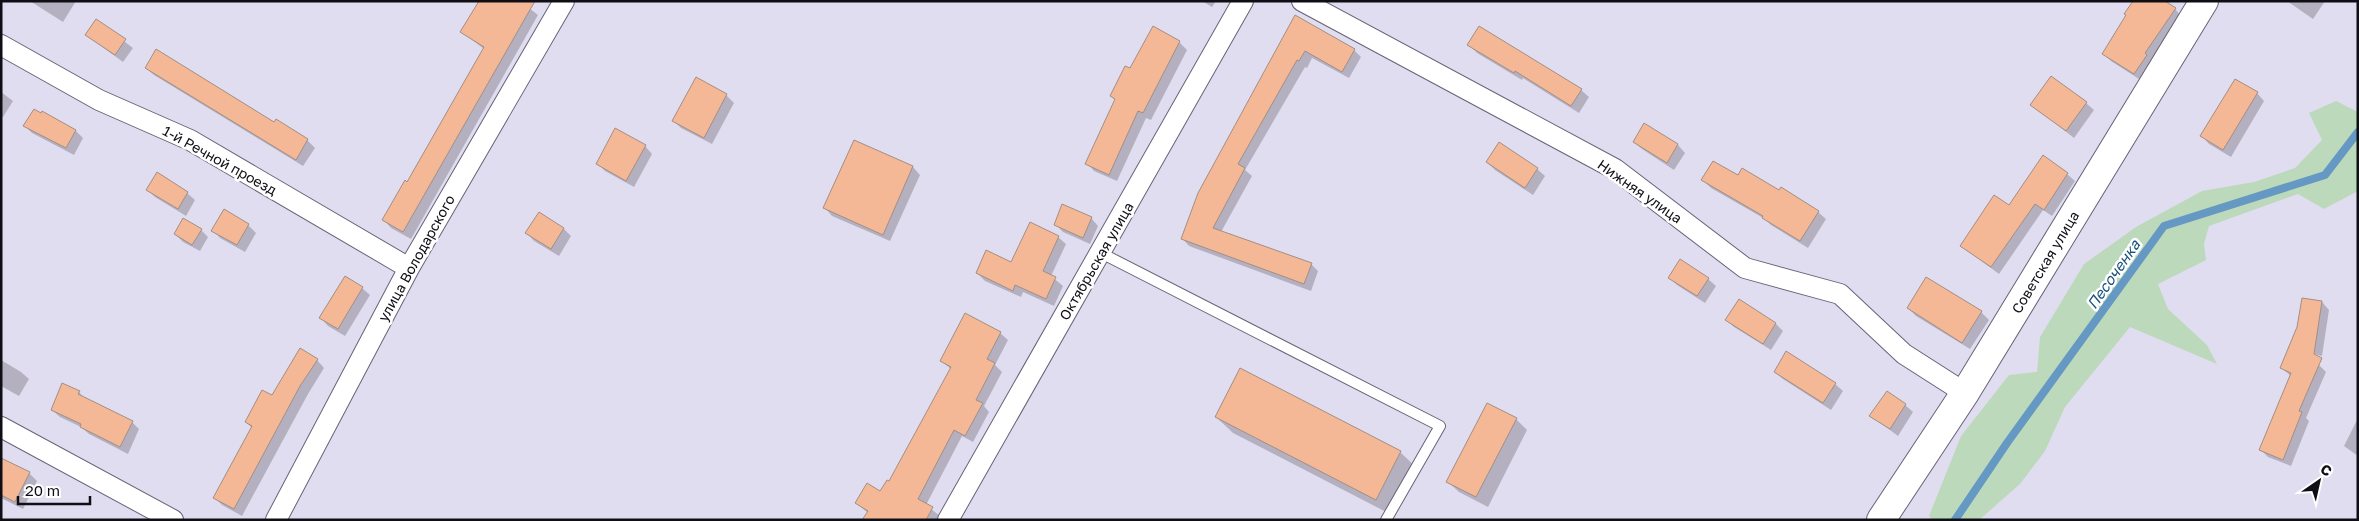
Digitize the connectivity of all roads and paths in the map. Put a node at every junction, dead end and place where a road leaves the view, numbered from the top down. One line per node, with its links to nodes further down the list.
1 (564, 1): 7 (street, улица Володарского)
2 (1243, 1): 6 (street, Октябрьская улица)
3 (1302, 1): 8 (street, Нижняя улица)
4 (2204, 1): 8 (street, Советская улица)
5 (1, 45): 7 (street, 1-й Речной проезд)
6 (1101, 253): 12 (street, Октябрьская улица); 13 (lane)
7 (409, 268): 11 (street, улица Володарского)
8 (1965, 392): 14 (street, Советская улица)
9 (1, 427): 10 (street)
10 (173, 520)
11 (276, 520)
12 (948, 520)
13 (1386, 520)
14 (1881, 520)

